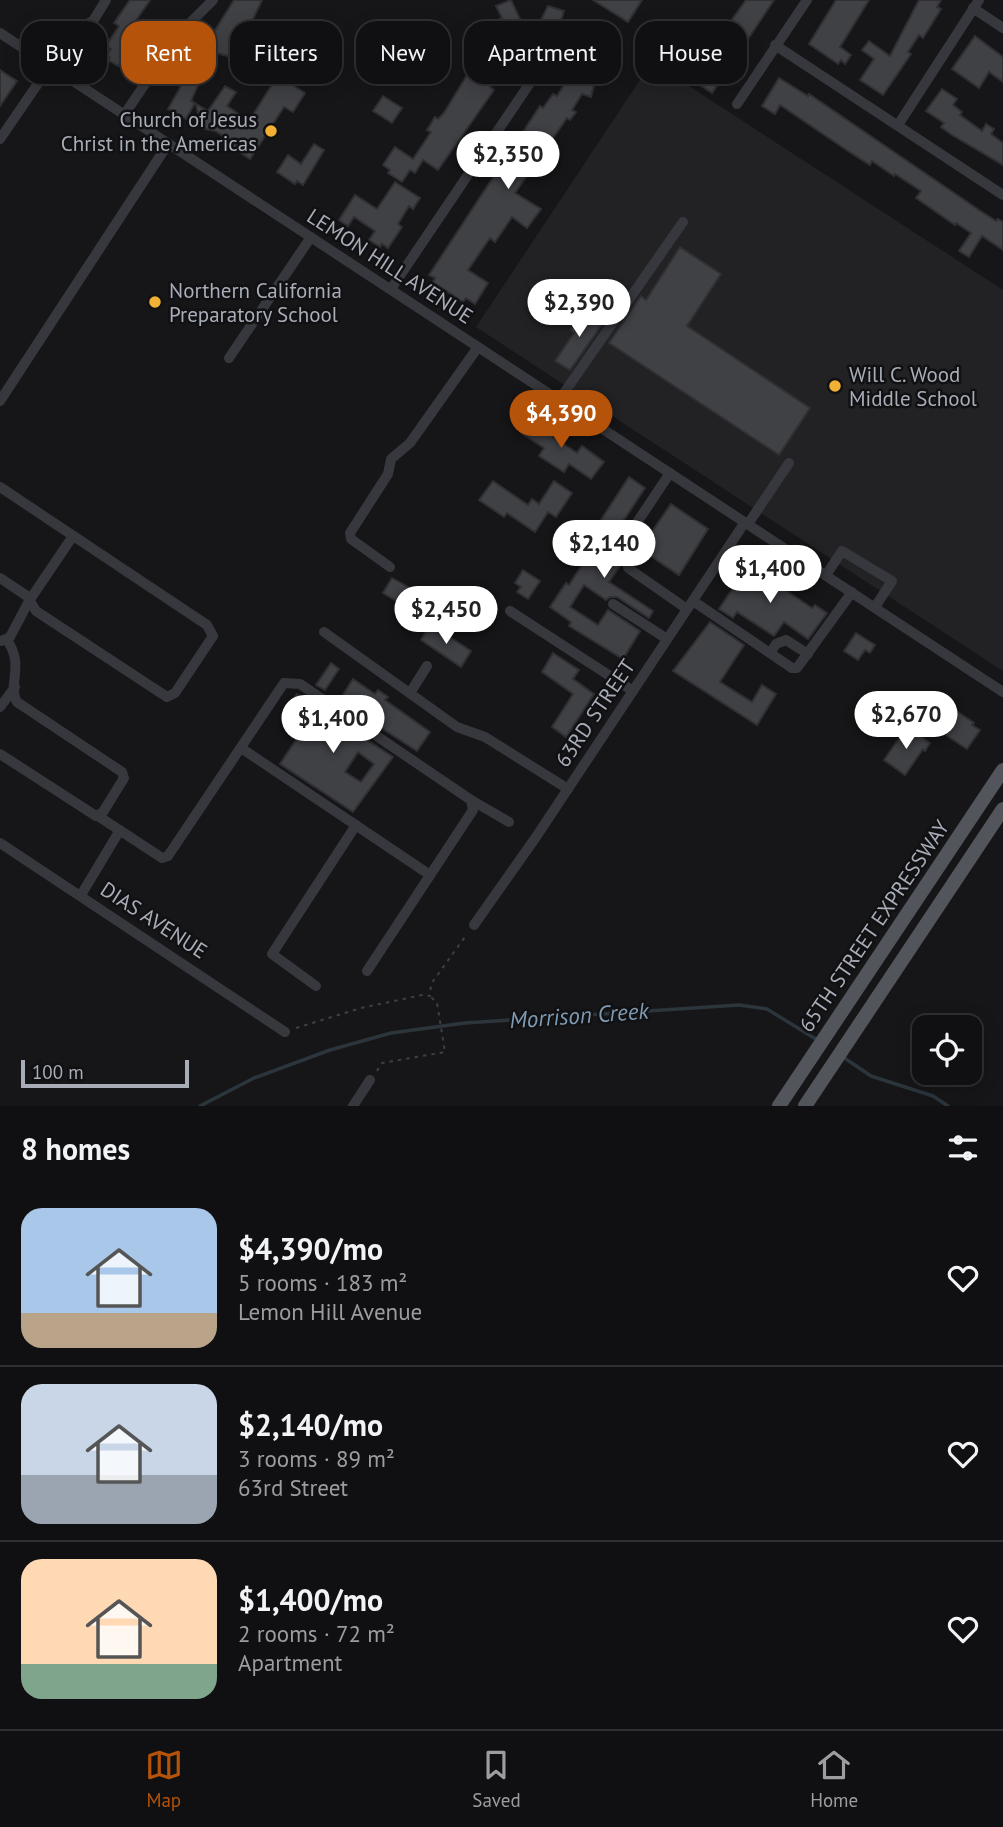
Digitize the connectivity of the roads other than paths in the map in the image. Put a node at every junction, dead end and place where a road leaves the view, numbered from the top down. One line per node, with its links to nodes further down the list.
1 (106, 0): 5 (street)
2 (807, 0): 8 (street)
3 (206, 3): 14 (street)
4 (976, 4): 6 (street); 15 (street)
5 (93, 21)
6 (1003, 28)
7 (0, 33): 9 (street, LEMON HILL AVENUE)
8 (775, 45): 13 (street); 15 (street)
9 (21, 47)
10 (33, 84): 16 (street)
11 (78, 84): 14 (street, LEMON HILL AVENUE)
12 (529, 84): 21 (street)
13 (737, 104)
14 (124, 115): 17 (street, LEMON HILL AVENUE)
15 (898, 125): 18 (street)
16 (0, 139)
17 (168, 144): 20 (street, LEMON HILL AVENUE); 25 (street)
18 (1003, 195)
19 (683, 222): 24 (street)
20 (311, 237): 21 (street, LEMON HILL AVENUE); 23 (street)
21 (391, 289): 22 (street, LEMON HILL AVENUE)
22 (478, 346): 24 (street, LEMON HILL AVENUE); 31 (street)
23 (229, 358)
24 (559, 400): 27 (street, LEMON HILL AVENUE)
25 (0, 401)
26 (789, 463): 29 (street, 63RD STREET)
27 (670, 473): 29 (street, LEMON HILL AVENUE); 37 (street)
28 (0, 487): 30 (street)
29 (747, 523): 32 (street, LEMON HILL AVENUE); 37 (street, 63RD STREET)
30 (73, 536): 35 (street); 35 (street)
31 (390, 567)
32 (826, 575): 34 (street, LEMON HILL AVENUE); 38 (street)
33 (0, 578): 35 (street)
34 (852, 592): 38 (street, LEMON HILL AVENUE); 44 (street)
35 (29, 601): 42 (street)
36 (613, 604): 41 (street)
37 (690, 605): 41 (street, 63RD STREET); 43 (street)
38 (876, 607): 48 (street, LEMON HILL AVENUE)
39 (510, 611): 47 (street)
40 (324, 632): 49 (street)
41 (667, 639): 47 (street, 63RD STREET)
42 (3, 641): 46 (street)
43 (770, 653): 44 (street); 44 (street)
44 (808, 654)
45 (427, 666): 49 (street)
46 (15, 687): 50 (street); 57 (street)
47 (633, 691): 54 (street, 63RD STREET)
48 (1003, 692)
49 (410, 694): 54 (street)
50 (0, 707)
51 (241, 748): 55 (street); 59 (street); 60 (street)
52 (0, 754): 57 (street)
53 (1003, 770): 70 (main road, 65TH STREET EXPRESSWAY)
54 (568, 789): 64 (street, 63RD STREET)
55 (471, 800): 58 (street); 62 (street)
56 (1003, 808): 71 (main road, 65TH STREET EXPRESSWAY)
57 (98, 816): 60 (street)
58 (509, 822)
59 (356, 825): 62 (street); 66 (street)
60 (120, 831): 63 (street)
61 (0, 843): 63 (street, DIAS AVENUE)
62 (430, 875): 65 (street)
63 (81, 895): 67 (street, DIAS AVENUE)
64 (474, 925)
65 (367, 971)
66 (316, 986)
67 (285, 1032)
68 (370, 1080): 69 (street)
69 (353, 1106)
70 (779, 1106)
71 (804, 1106)

